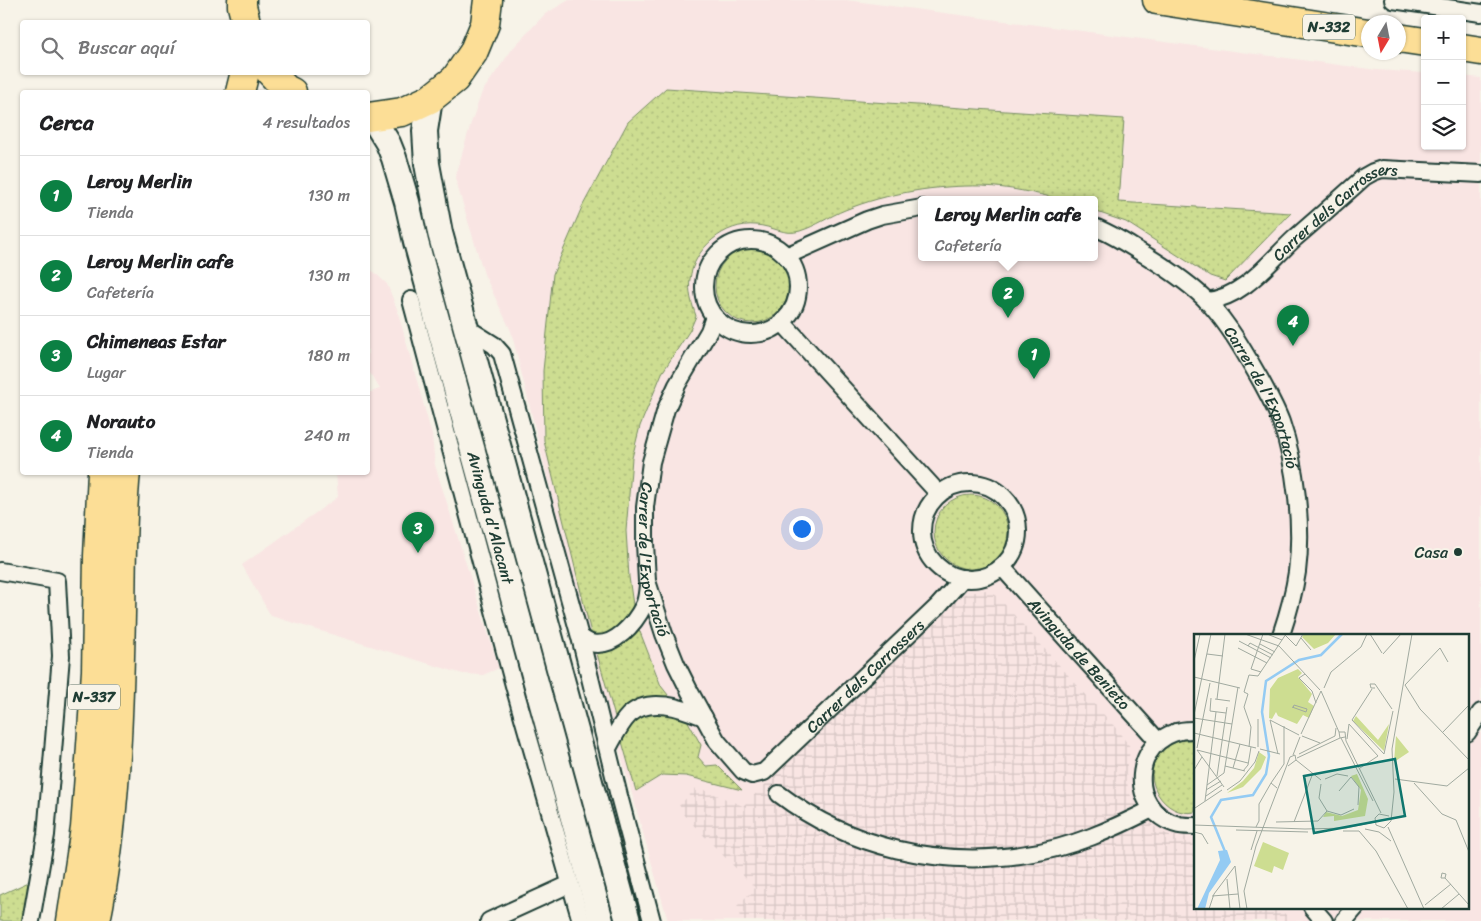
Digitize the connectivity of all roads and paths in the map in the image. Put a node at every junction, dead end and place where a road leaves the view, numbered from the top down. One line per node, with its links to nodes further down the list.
1 (242, 0): 6 (highway)
2 (488, 0): 16 (highway)
3 (1157, 0): 7 (highway, N-332)
4 (1393, 0): 5 (street)
5 (1481, 13)
6 (246, 20)
7 (1361, 32)
8 (1406, 39): 9 (highway)
9 (1421, 41)
10 (1466, 49): 11 (highway)
11 (1481, 51)
12 (244, 75): 14 (highway)
13 (273, 75): 15 (highway)
14 (240, 90)
15 (288, 90)
16 (430, 99): 17 (highway); 26 (main road, Avinguda d'Alacant)
17 (370, 117): 54 (main road, Avinguda d'Alacant)
18 (1481, 174): 23 (street, Carrer dels Carrossers)
19 (918, 209): 21 (street)
20 (1098, 228): 23 (street, Carrer de l'Exportació)
21 (786, 256): 24 (street); 25 (street)
22 (411, 300): 46 (street, Avinguda d'Alacant)
23 (1207, 301): 34 (street, Carrer de l'Exportació)
24 (714, 317): 25 (street); 33 (street, Carrer de l'Exportació)
25 (783, 323): 29 (street)
26 (467, 328): 35 (street); 55 (main road, Avinguda d'Alacant)
27 (102, 475): 50 (highway, N-337)
28 (126, 475): 51 (highway, N-337)
29 (940, 494): 30 (street); 32 (street)
30 (1002, 566): 32 (street); 40 (street, Avinguda de Benieto)
31 (0, 571): 49 (street)
32 (963, 578): 42 (street, Carrer dels Carrossers)
33 (648, 586): 35 (street); 37 (street, Carrer de l'Exportació)
34 (1281, 634)
35 (580, 638): 41 (street)
36 (1481, 712): 39 (street)
37 (704, 717): 41 (street); 42 (street, Carrer de l'Exportació)
38 (1194, 730): 40 (street)
39 (1468, 732)
40 (1158, 741): 44 (street)
41 (608, 748): 56 (street)
42 (764, 772)
43 (779, 794): 44 (street)
44 (1152, 809): 45 (street)
45 (1194, 826)
46 (570, 884): 52 (street); 53 (street, Avinguda d'Alacant)
47 (1313, 908): 57 (street)
48 (1355, 908): 58 (street)
49 (31, 921)
50 (71, 921)
51 (96, 921)
52 (489, 921)
53 (581, 921)
54 (601, 921)
55 (628, 921)
56 (652, 921)
57 (1324, 921)
58 (1344, 921)

